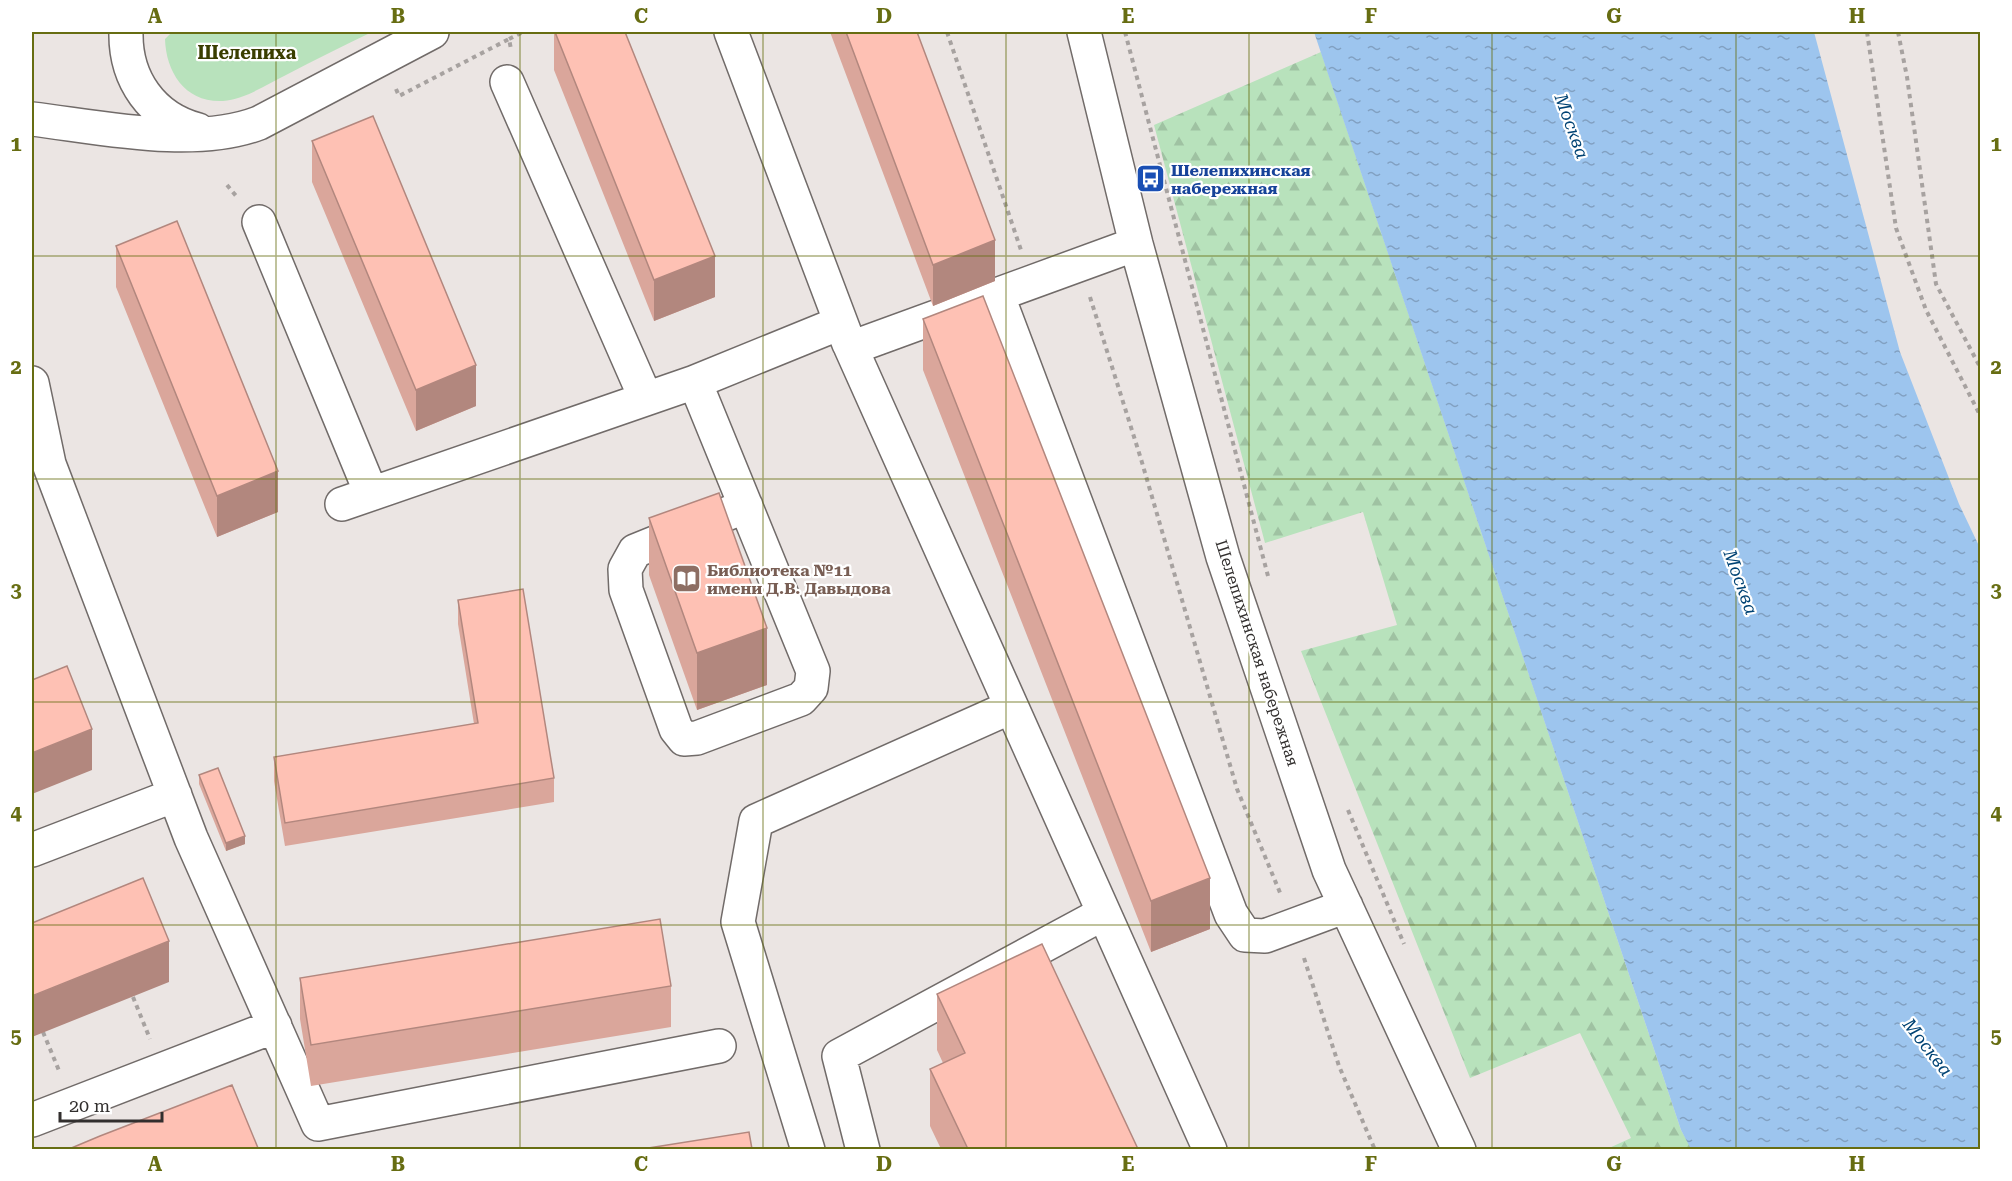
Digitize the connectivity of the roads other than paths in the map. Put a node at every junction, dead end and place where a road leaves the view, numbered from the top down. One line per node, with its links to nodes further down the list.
1 (126, 32): 7 (street)
2 (432, 32): 7 (street)
3 (731, 32): 11 (street)
4 (1084, 32): 9 (street, Шелепихинская набережная)
5 (507, 82): 14 (street)
6 (32, 119): 7 (street)
7 (224, 132)
8 (259, 222): 14 (street)
9 (1136, 244): 10 (street); 19 (street, Шелепихинская набережная)
10 (997, 294): 11 (street); 19 (street)
11 (845, 336): 12 (street); 16 (street)
12 (695, 382): 14 (street); 15 (street)
13 (32, 383): 17 (street)
14 (646, 399)
15 (746, 506): 15 (street)
16 (1011, 707): 20 (street); 24 (street)
17 (175, 795): 18 (street); 21 (street)
18 (32, 850)
19 (1346, 906): 27 (street, Шелепихинская набережная)
20 (1104, 912): 25 (street); 26 (street)
21 (275, 1026): 22 (street); 23 (street)
22 (719, 1046)
23 (32, 1120)
24 (808, 1149)
25 (863, 1149)
26 (1210, 1149)
27 (1459, 1149)

